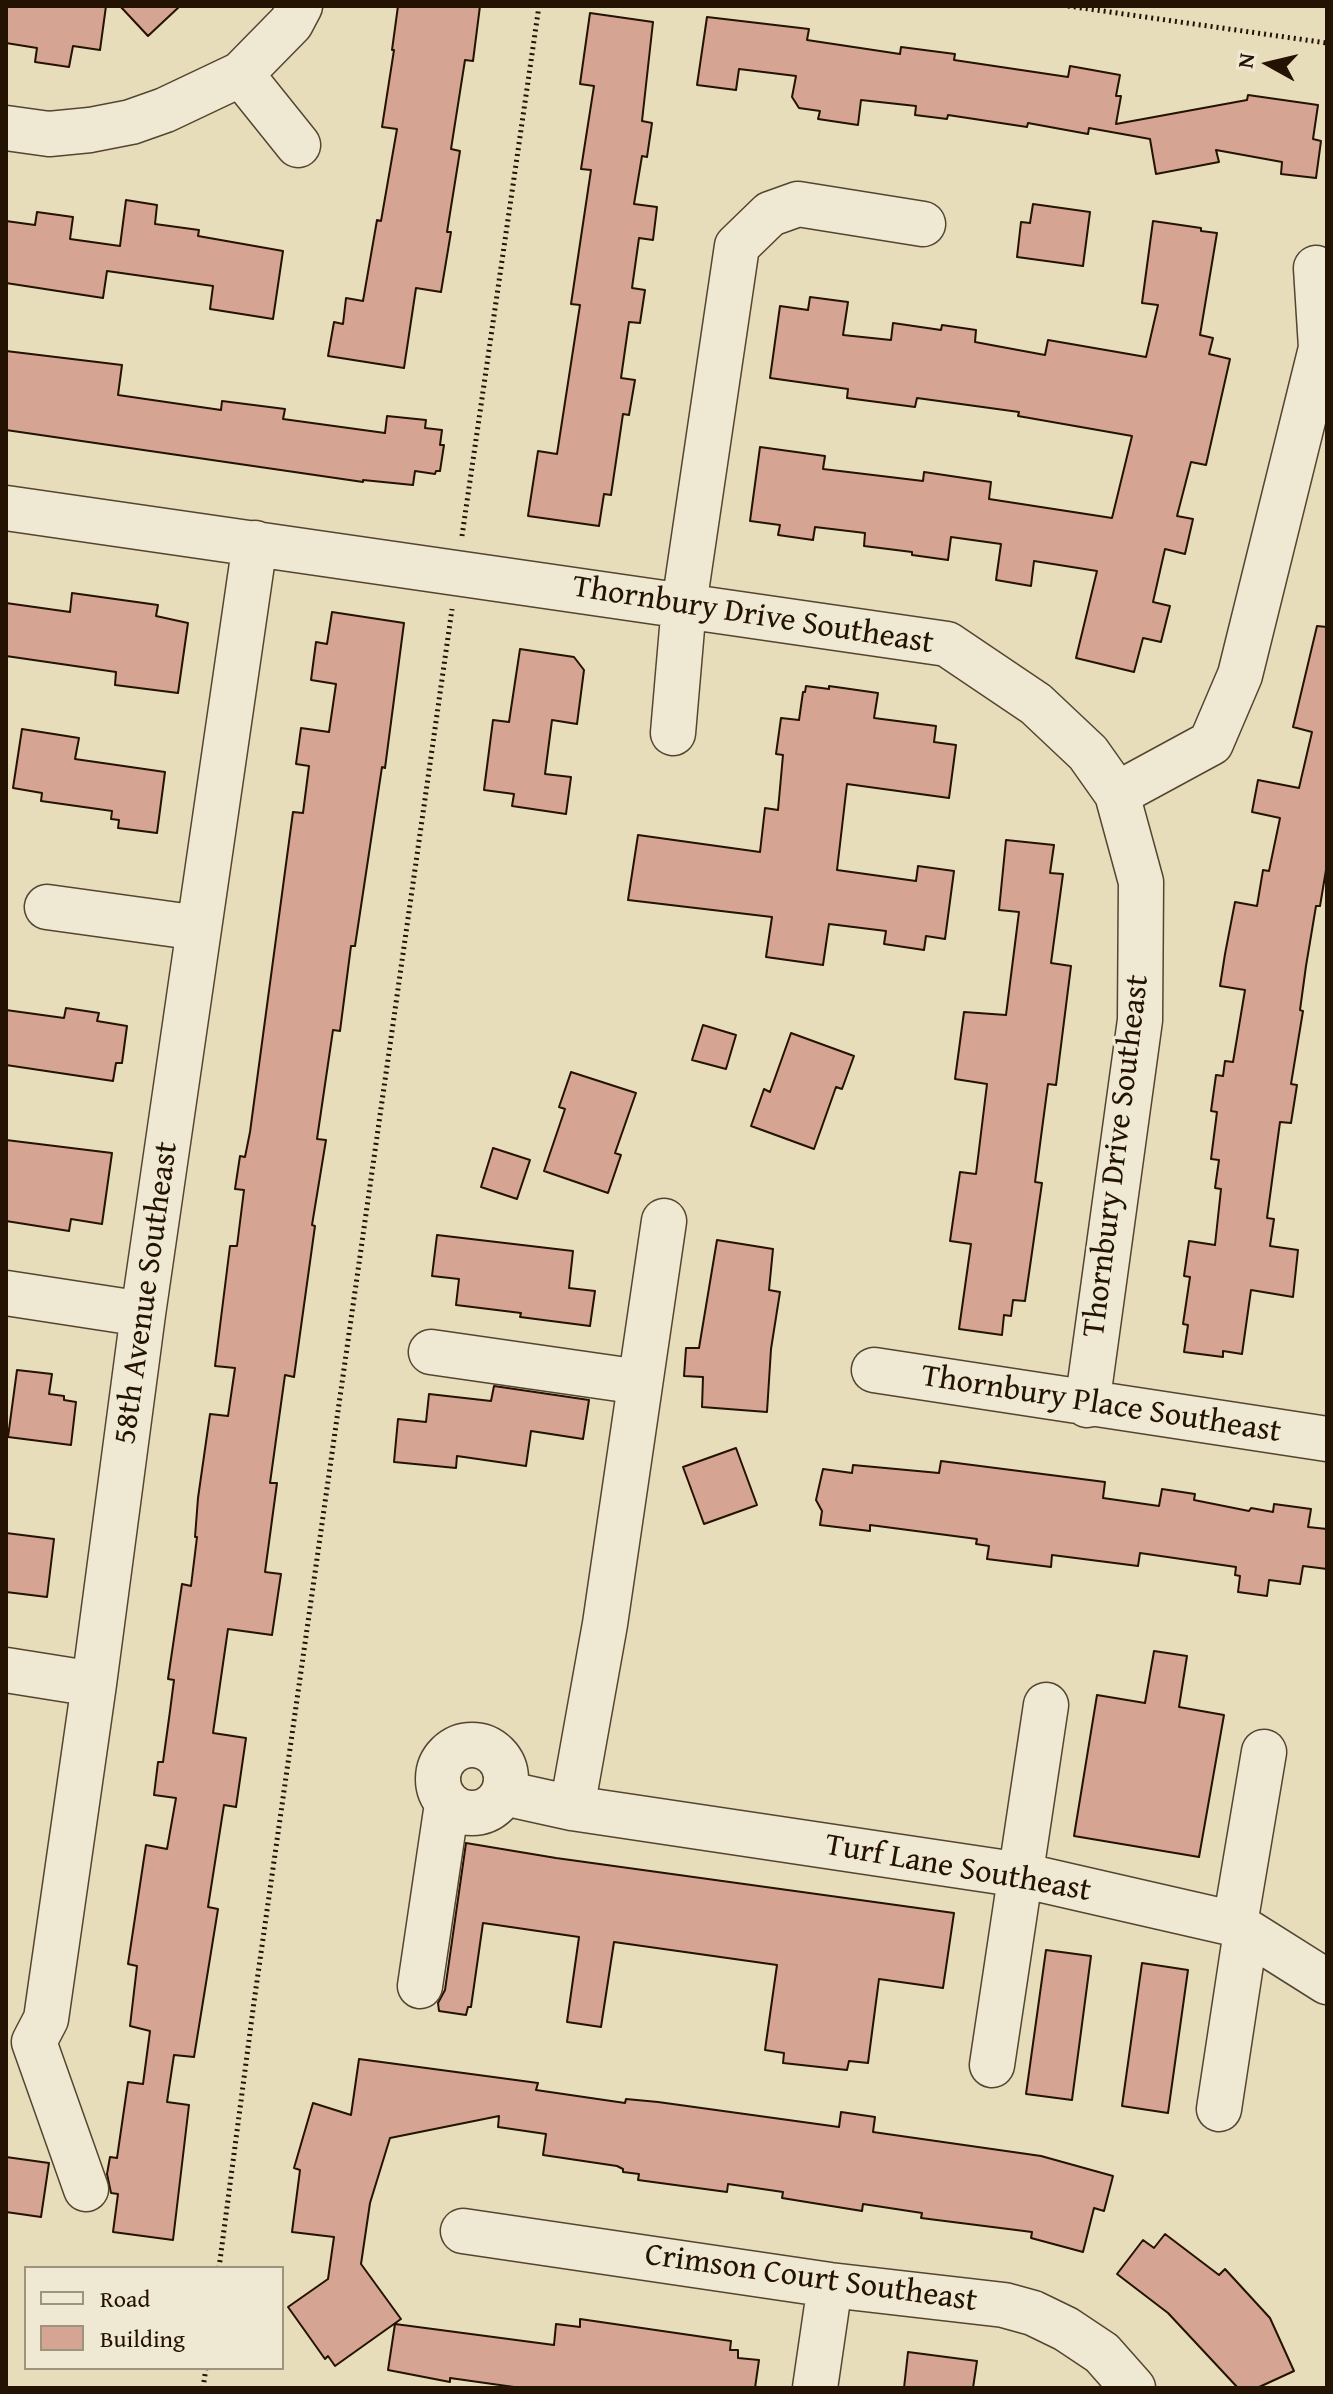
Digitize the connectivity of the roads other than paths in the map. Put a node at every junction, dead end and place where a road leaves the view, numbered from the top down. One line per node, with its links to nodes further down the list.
1 (300, 6): 2 (street)
2 (241, 74): 3 (street); 4 (street)
3 (6, 128)
4 (298, 145)
5 (923, 224): 9 (street)
6 (1316, 268): 11 (street)
7 (6, 508): 8 (street, Thornbury Drive Southeast)
8 (255, 543): 9 (street, Thornbury Drive Southeast); 13 (street, 58th Avenue Southeast)
9 (684, 605): 10 (street); 11 (street, Thornbury Drive Southeast)
10 (673, 733)
11 (1117, 794): 20 (street, Thornbury Drive Southeast)
12 (47, 907): 13 (street)
13 (199, 928): 16 (street, 58th Avenue Southeast)
14 (664, 1221): 19 (street)
15 (6, 1293): 16 (street)
16 (143, 1314): 23 (street, 58th Avenue Southeast)
17 (431, 1352): 19 (street)
18 (874, 1370): 20 (street, Thornbury Place Southeast)
19 (640, 1382): 28 (street)
20 (1087, 1405): 21 (street, Thornbury Place Southeast)
21 (1327, 1439)
22 (6, 1670): 23 (street)
23 (94, 1684): 33 (street, 58th Avenue Southeast)
24 (1046, 1705): 29 (street)
25 (1264, 1752): 30 (street)
26 (504, 1793): 27 (street); 27 (street); 28 (street, Turf Lane Southeast)
27 (447, 1804): 32 (street)
28 (572, 1808): 29 (street, Turf Lane Southeast)
29 (1021, 1875): 30 (street, Turf Lane Southeast); 34 (street)
30 (1240, 1928): 31 (street, Turf Lane Southeast); 35 (street)
31 (1327, 1982)
32 (420, 1986)
33 (20, 2046): 36 (street)
34 (992, 2065)
35 (1219, 2109)
36 (86, 2189)
37 (463, 2231): 38 (street, Crimson Court Southeast)
38 (830, 2285): 39 (street); 40 (street, Crimson Court Southeast)
39 (815, 2388)
40 (1133, 2388)

